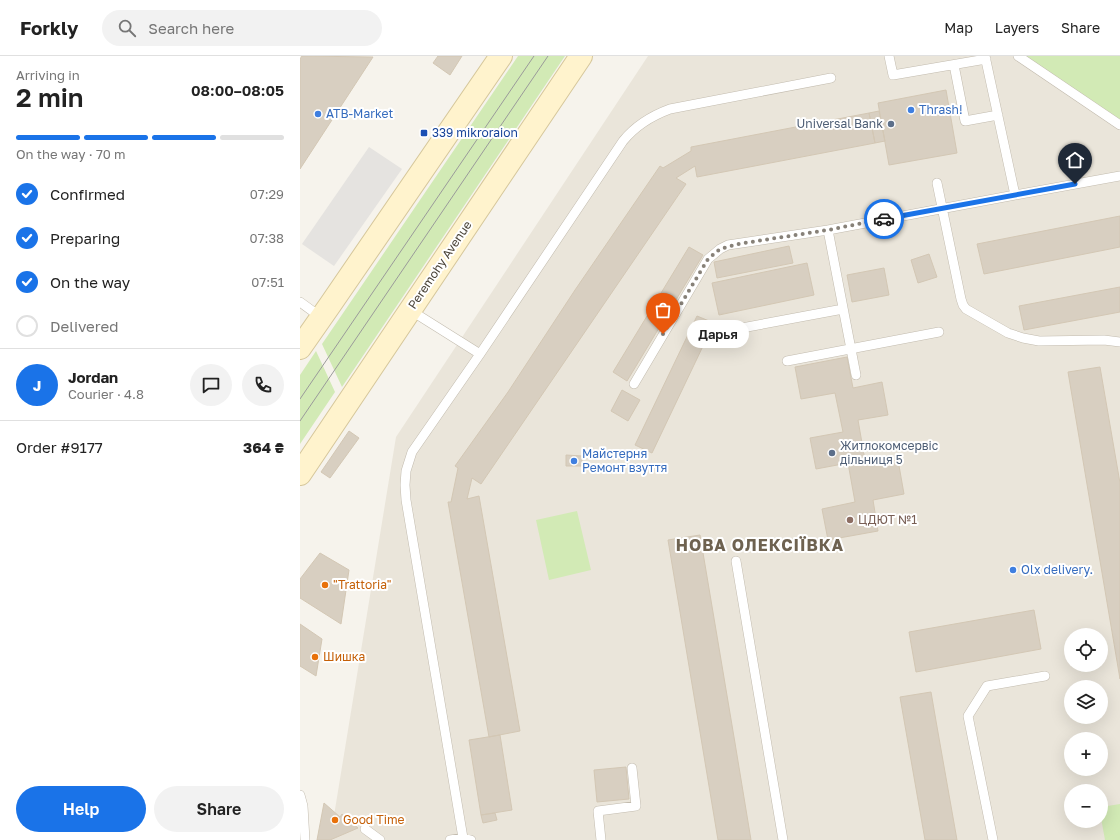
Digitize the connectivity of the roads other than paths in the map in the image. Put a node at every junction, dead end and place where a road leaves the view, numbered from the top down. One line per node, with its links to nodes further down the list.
1 (501, 56): 18 (main road)
2 (581, 56): 17 (main road, Peremohy Avenue)
3 (889, 56): 6 (lane)
4 (1018, 56): 9 (lane)
5 (986, 58): 6 (lane); 8 (lane)
6 (954, 65): 8 (lane)
7 (831, 78): 24 (lane)
8 (998, 115): 12 (lane)
9 (1120, 125)
10 (1120, 176): 12 (lane)
11 (937, 183): 13 (lane)
12 (1015, 195): 13 (lane)
13 (942, 208): 14 (lane); 21 (lane)
14 (828, 230): 16 (lane); 27 (lane)
15 (300, 302): 18 (lane)
16 (843, 309): 19 (lane); 23 (lane)
17 (410, 310): 24 (lane); 28 (main road, Peremohy Avenue)
18 (322, 318): 22 (main road)
19 (731, 330)
20 (939, 332): 23 (lane)
21 (1120, 342)
22 (300, 348)
23 (851, 349): 25 (lane); 26 (lane)
24 (480, 354): 34 (lane)
25 (787, 361)
26 (856, 374)
27 (634, 384)
28 (300, 474)
29 (736, 561): 39 (lane)
30 (1045, 676): 40 (lane)
31 (632, 768): 38 (lane)
32 (300, 795): 35 (lane)
33 (365, 828): 36 (lane)
34 (467, 839): 37 (lane)
35 (305, 840)
36 (380, 840)
37 (450, 840)
38 (601, 840)
39 (783, 840)
40 (993, 840)

